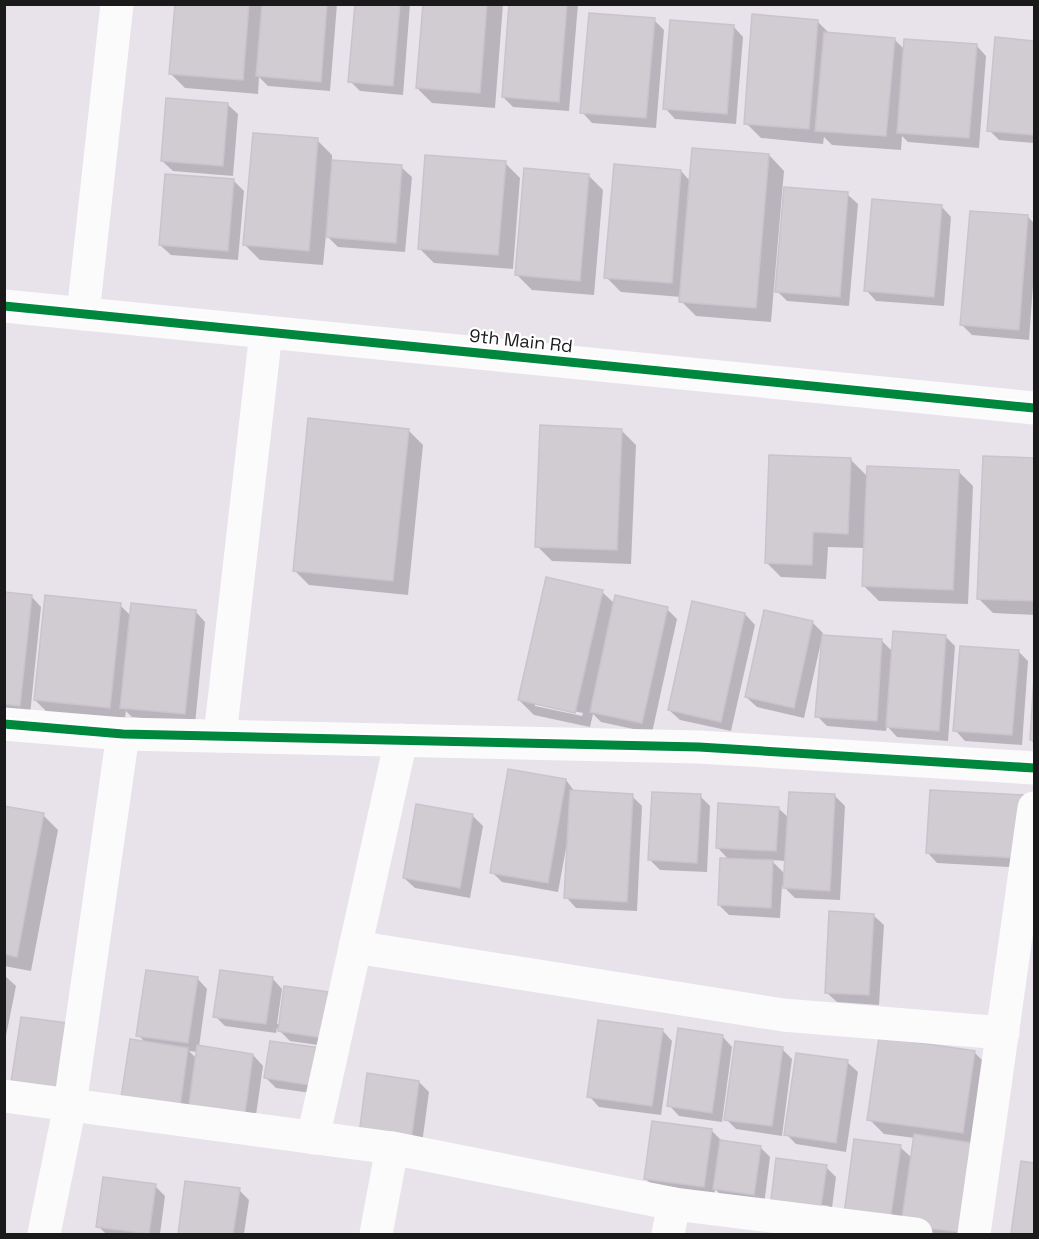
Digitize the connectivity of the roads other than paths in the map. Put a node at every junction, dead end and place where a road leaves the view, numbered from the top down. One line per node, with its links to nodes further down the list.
1 (117, 4): 3 (street)
2 (4, 306): 3 (street, 9th Main Rd)
3 (83, 314): 4 (street, 9th Main Rd)
4 (266, 332): 5 (street, 9th Main Rd); 8 (street)
5 (1035, 408)
6 (4, 724): 7 (street)
7 (123, 734): 8 (street); 15 (street)
8 (220, 736): 9 (street)
9 (401, 740): 10 (street); 12 (street)
10 (1035, 768)
11 (1035, 808): 13 (street)
12 (355, 947): 13 (street); 16 (street)
13 (1003, 1033): 22 (street)
14 (4, 1096): 15 (street)
15 (70, 1105): 16 (street); 19 (street)
16 (313, 1138): 17 (street)
17 (392, 1148): 18 (street); 20 (street)
18 (671, 1220): 21 (street)
19 (44, 1234)
20 (376, 1234)
21 (916, 1234)
22 (974, 1234)

